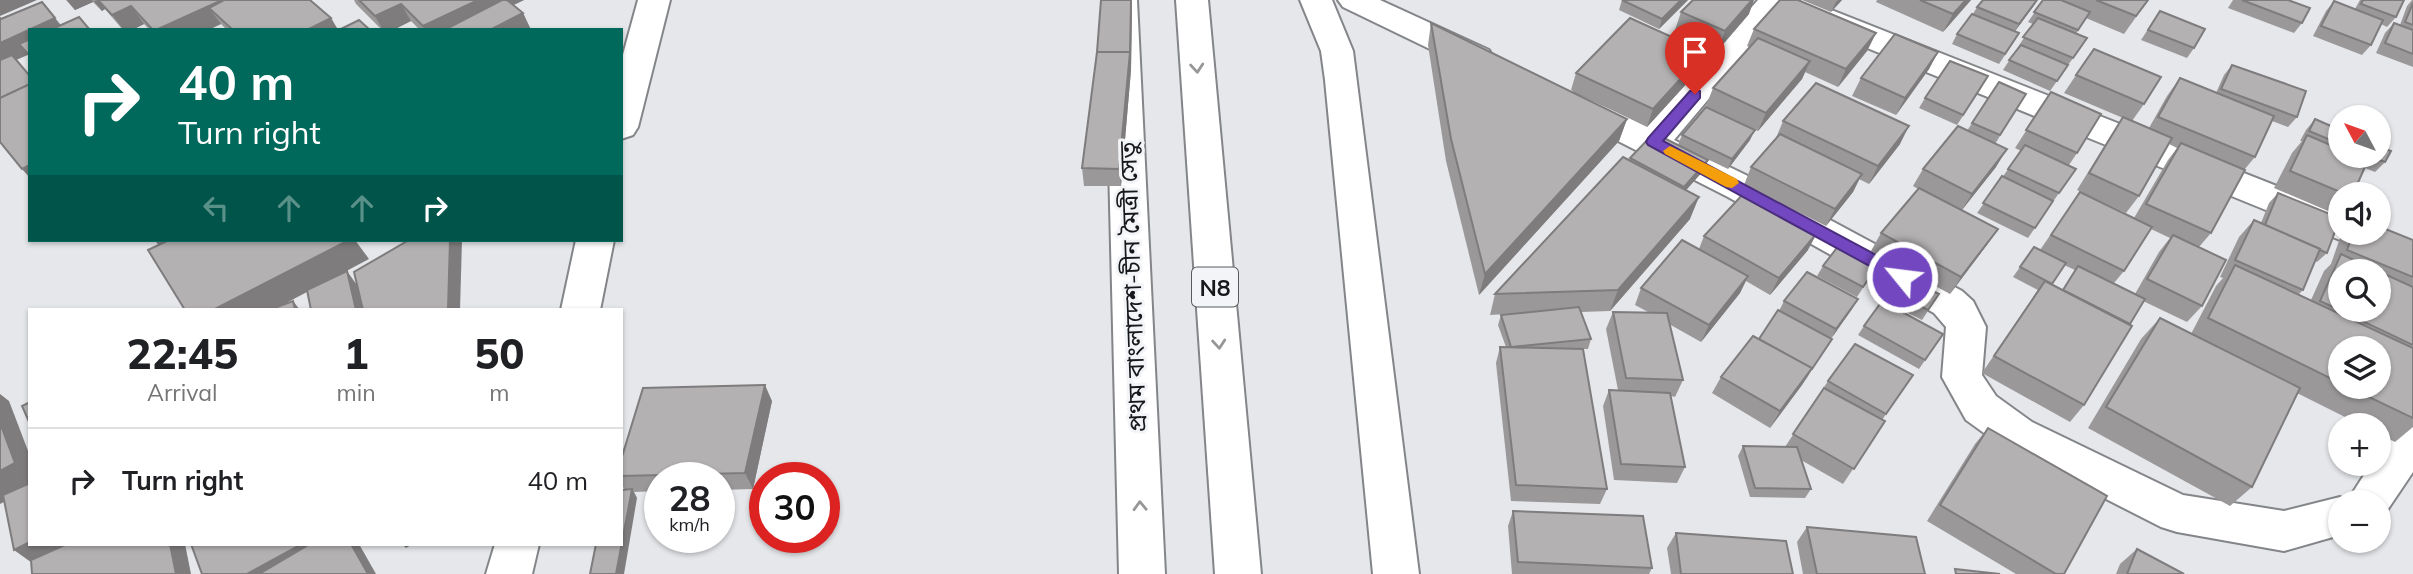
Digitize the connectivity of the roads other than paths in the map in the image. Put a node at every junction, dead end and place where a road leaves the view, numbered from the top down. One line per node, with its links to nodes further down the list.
1 (654, 0): 9 (main road)
2 (1121, 0): 19 (main road, প্রথম বাংলাদেশ-চীন মৈত্রী সেতু, one-way to 2)
3 (1192, 0): 20 (main road, N8, one-way to 20)
4 (1316, 0): 21 (main road)
5 (1354, 0): 7 (main road)
6 (1776, 0): 10 (main road); 11 (main road)
7 (1504, 71)
8 (1541, 89): 10 (main road)
9 (623, 119)
10 (1653, 142): 16 (main road)
11 (2328, 221)
12 (595, 242): 13 (main road)
13 (580, 308)
14 (2413, 437): 15 (main road)
15 (2377, 490)
16 (2328, 519)
17 (516, 546): 18 (main road)
18 (509, 574)
19 (1142, 574)
20 (1238, 574)
21 (1396, 574)

